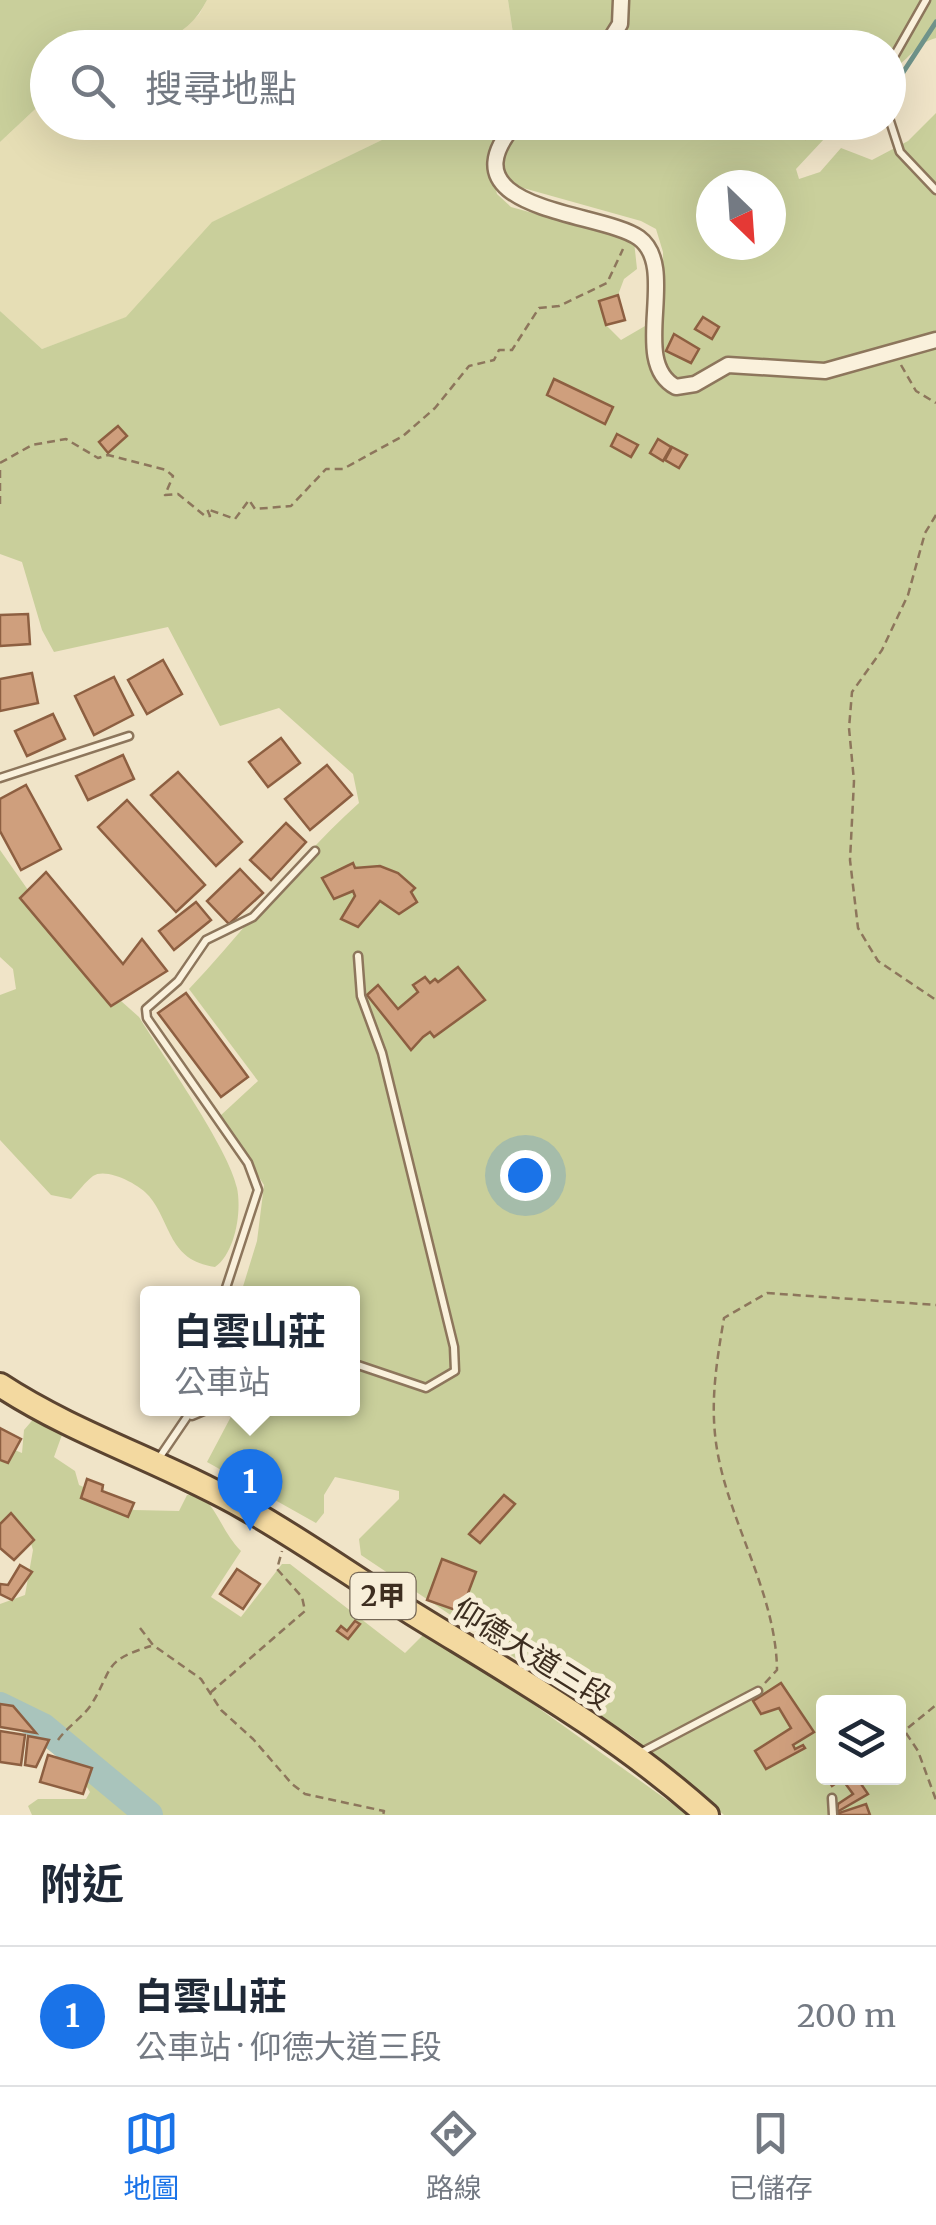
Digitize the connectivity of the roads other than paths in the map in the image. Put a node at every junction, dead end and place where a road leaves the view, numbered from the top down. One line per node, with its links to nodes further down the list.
1 (621, 0): 3 (street)
2 (926, 0): 4 (lane)
3 (616, 30)
4 (906, 36)
5 (505, 140): 8 (street)
6 (896, 140): 7 (lane)
7 (936, 190)
8 (936, 340)
9 (129, 736): 10 (lane)
10 (0, 778)
11 (315, 851): 13 (lane)
12 (358, 956): 14 (lane)
13 (227, 1286)
14 (360, 1366)
15 (0, 1385): 17 (main road, 仰德大道三段 / 2甲)
16 (190, 1416): 17 (lane)
17 (156, 1462): 19 (main road, 仰德大道三段 / 2甲)
18 (758, 1691): 19 (lane)
19 (635, 1756): 21 (main road, 仰德大道三段 / 2甲)
20 (832, 1798): 22 (lane)
21 (707, 1815)
22 (833, 1815)

